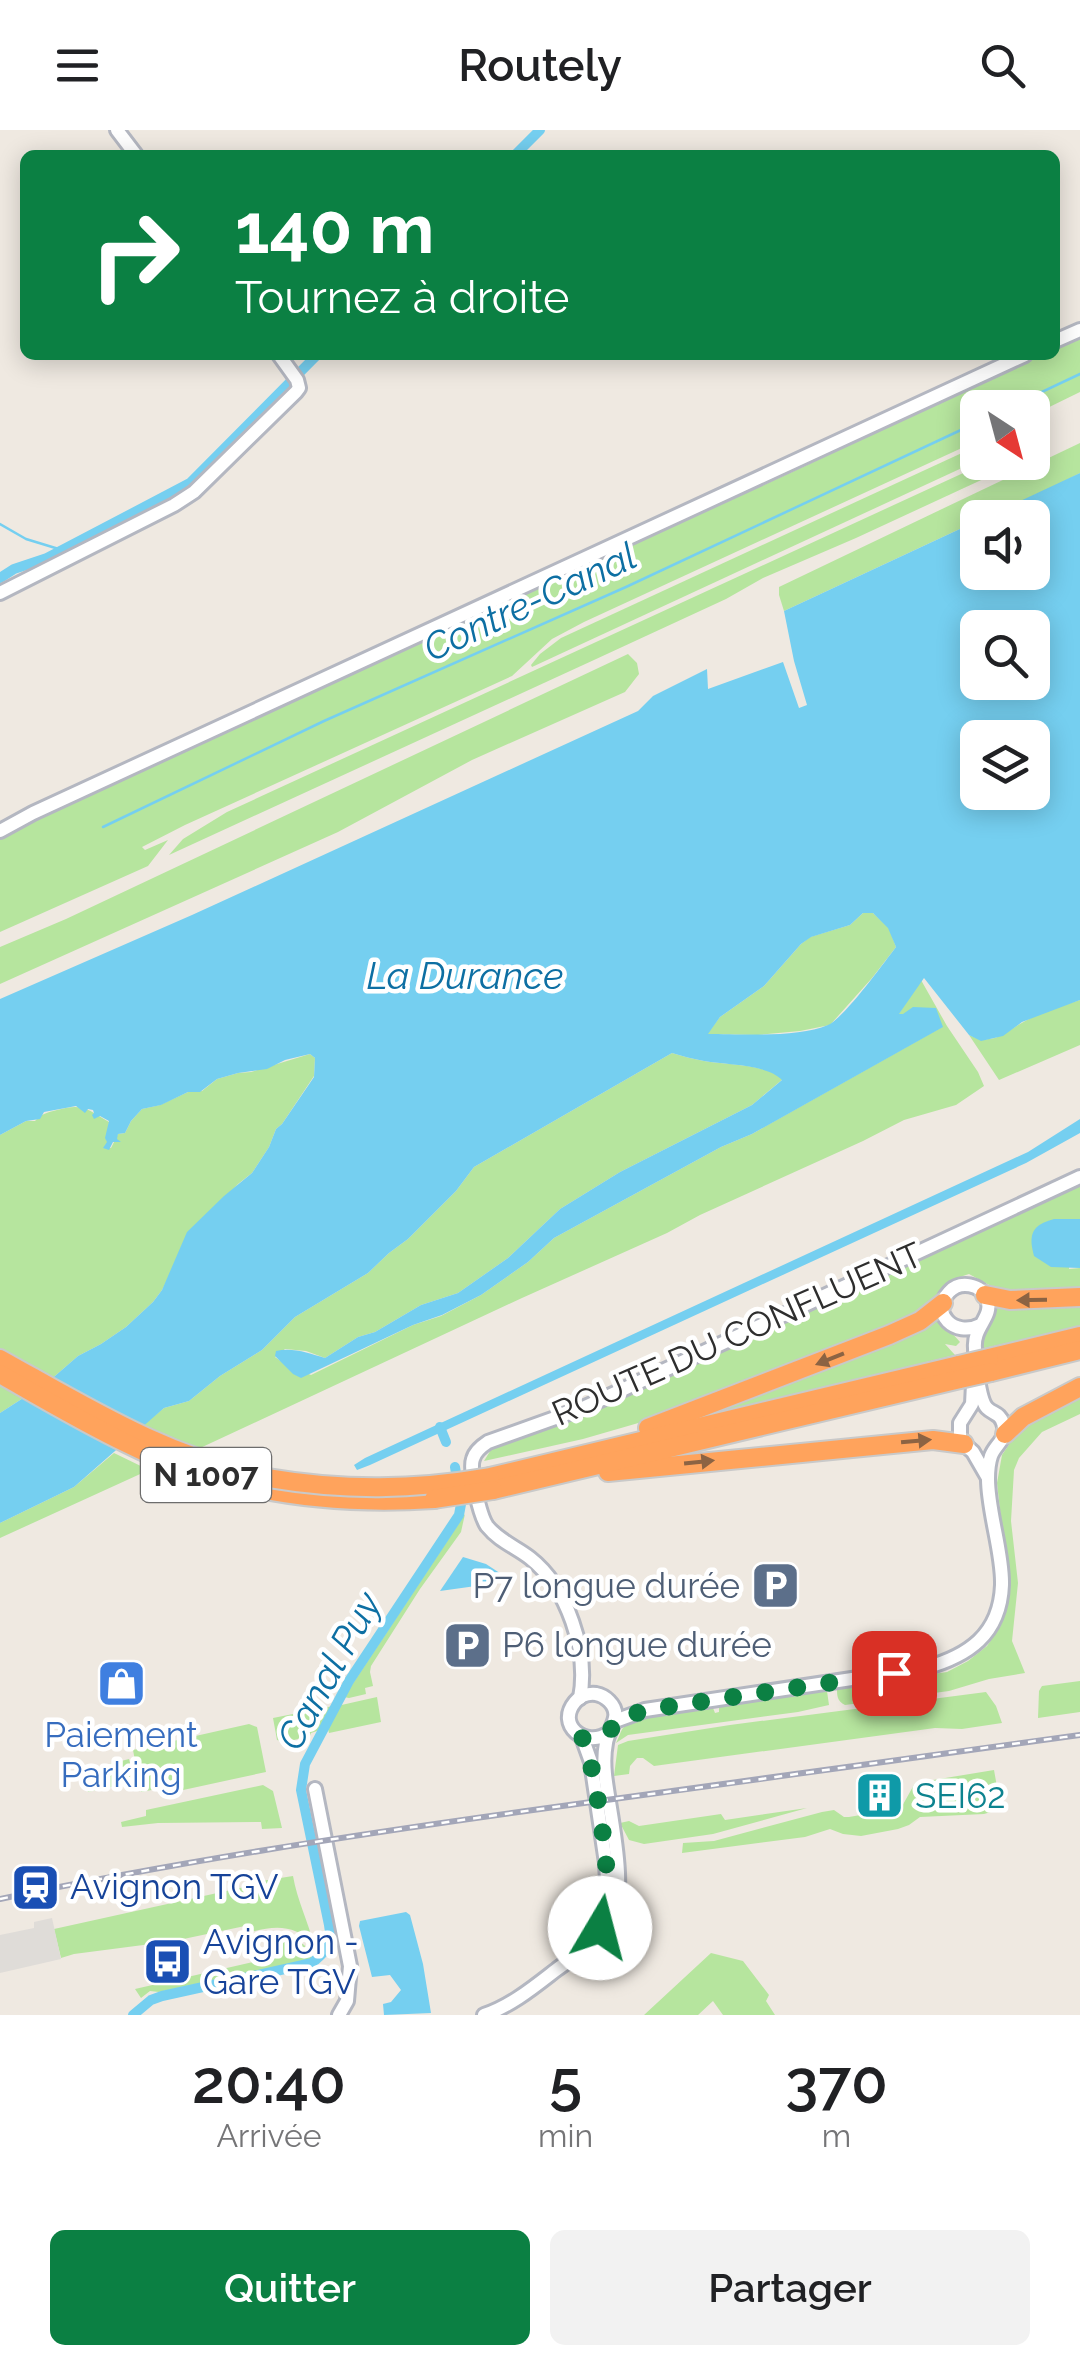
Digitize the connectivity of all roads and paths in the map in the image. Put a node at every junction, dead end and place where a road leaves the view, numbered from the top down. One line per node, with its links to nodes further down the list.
1 (117, 130): 2 (street)
2 (132, 150)
3 (283, 360): 5 (street)
4 (1014, 360): 6 (street)
5 (0, 593)
6 (0, 831)
7 (1080, 1177): 29 (street, ROUTE DU CONFLUENT)
8 (985, 1295): 9 (highway, one-way to 8); 10 (street); 11 (street)
9 (1080, 1298)
10 (943, 1303): 12 (street); 25 (highway, one-way to 25)
11 (980, 1325): 12 (street); 20 (street)
12 (961, 1330): 21 (street)
13 (1080, 1336): 16 (highway, N 1007)
14 (1080, 1350): 16 (highway, N 1007)
15 (0, 1359): 28 (highway, N 1007, bridge)
16 (990, 1365): 17 (highway, N 1007, bridge)
17 (959, 1372): 25 (highway, N 1007); 27 (highway, N 1007)
18 (0, 1374): 28 (highway, N 1007, bridge)
19 (1080, 1388): 22 (highway)
20 (987, 1408): 21 (street); 22 (street)
21 (970, 1411): 23 (street)
22 (1004, 1434): 24 (street)
23 (968, 1448): 24 (street); 26 (street); 27 (highway, one-way to 23)
24 (992, 1451): 26 (street)
25 (592, 1452): 28 (highway, N 1007)
26 (988, 1478): 32 (street)
27 (533, 1480): 28 (highway, N 1007)
28 (492, 1484)
29 (583, 1674): 30 (street); 31 (street)
30 (580, 1698): 31 (street); 34 (street)
31 (607, 1700): 32 (street); 33 (street)
32 (645, 1710): 33 (street)
33 (612, 1727): 34 (street); 36 (street)
34 (582, 1738): 36 (street)
35 (316, 1789): 37 (street)
36 (584, 1949): 38 (street)
37 (339, 2015)
38 (484, 2015)

